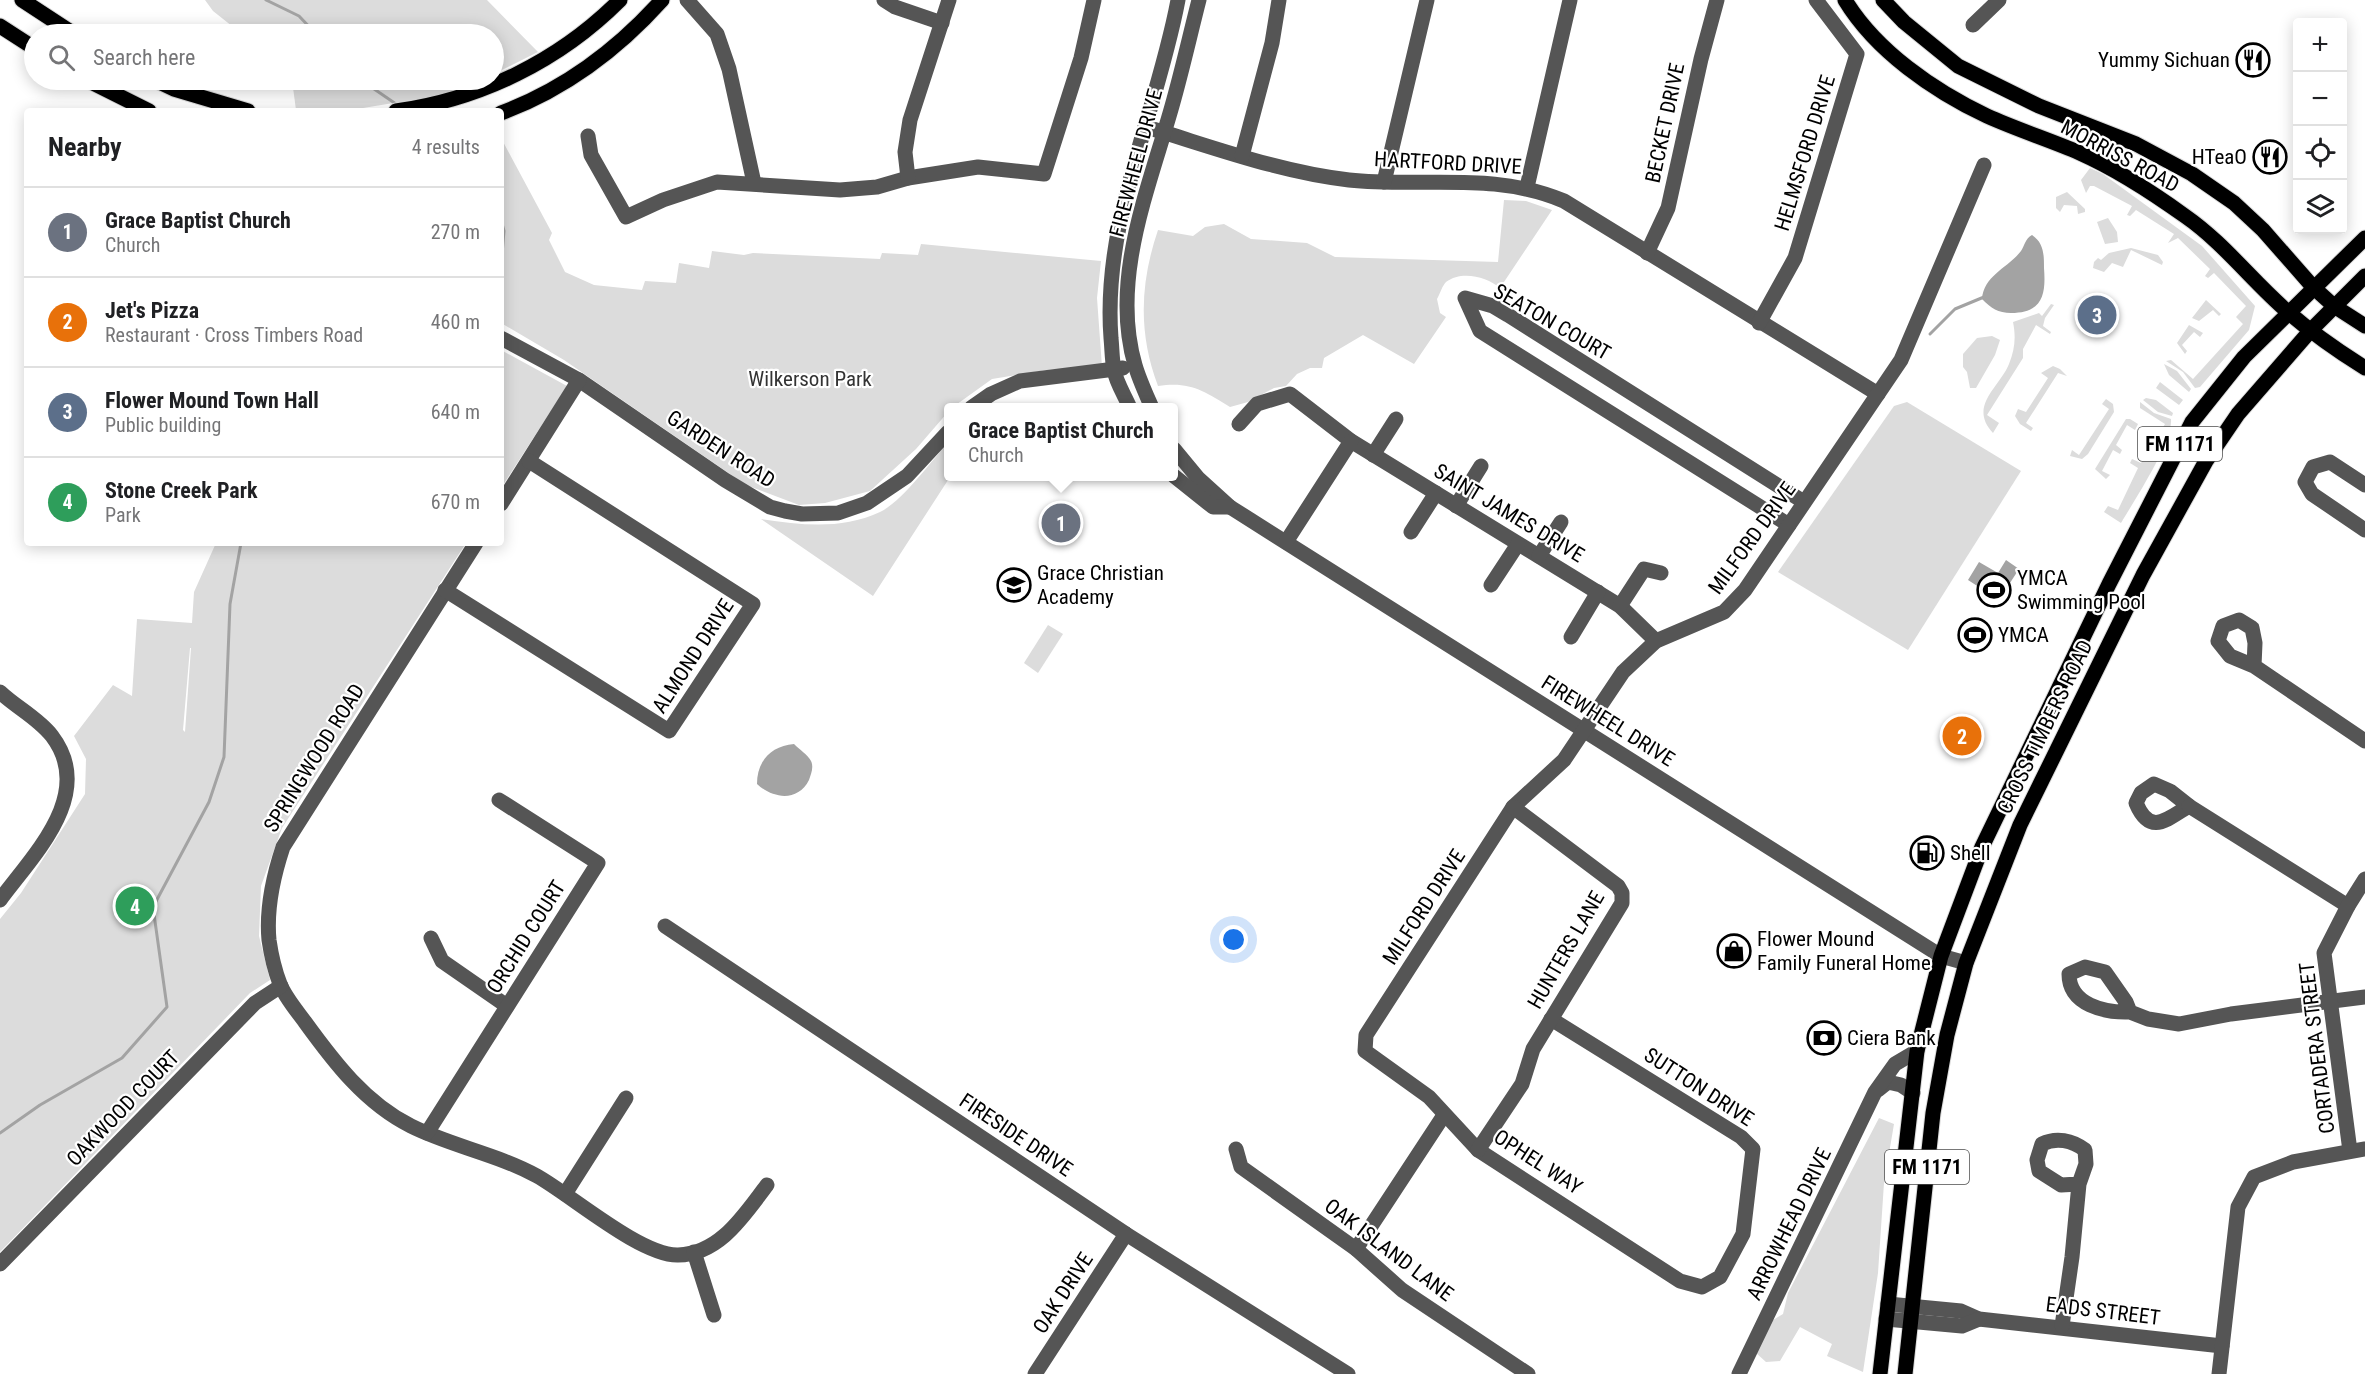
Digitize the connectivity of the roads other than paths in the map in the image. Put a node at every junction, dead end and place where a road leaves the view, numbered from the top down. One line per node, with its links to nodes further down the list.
1 (22, 0): 19 (main road)
2 (620, 0): 23 (main road)
3 (662, 0): 30 (main road)
4 (687, 0): 38 (street)
5 (884, 0): 18 (street)
6 (949, 0): 18 (street)
7 (1094, 0): 36 (street)
8 (1178, 0): 31 (street, FIREWHEEL DRIVE)
9 (1199, 0): 32 (street, FIREWHEEL DRIVE)
10 (1279, 0): 34 (street)
11 (1427, 0): 37 (street)
12 (1570, 0): 39 (street)
13 (1717, 0): 41 (street, BECKET DRIVE)
14 (1816, 0): 46 (street, HELMSFORD DRIVE)
15 (1845, 0): 45 (main road, MORRISS ROAD)
16 (1883, 0): 43 (main road, MORRISS ROAD)
17 (1999, 0): 20 (street)
18 (942, 23): 36 (street)
19 (59, 24)
20 (1973, 25)
21 (0, 26): 22 (main road)
22 (24, 42)
23 (504, 81)
24 (107, 90): 27 (main road)
25 (180, 90): 28 (main road)
26 (482, 90): 29 (main road)
27 (143, 108)
28 (238, 108)
29 (413, 108)
30 (504, 112)
31 (1146, 127): 32 (street, HARTFORD DRIVE); 52 (street, FIREWHEEL DRIVE)
32 (1165, 132): 34 (street, HARTFORD DRIVE); 50 (street, FIREWHEEL DRIVE)
33 (588, 136): 38 (street)
34 (1242, 156): 37 (street, HARTFORD DRIVE)
35 (1984, 165): 54 (street, MILFORD DRIVE)
36 (908, 178): 38 (street)
37 (1384, 182): 39 (street, HARTFORD DRIVE)
38 (754, 183)
39 (1527, 187): 41 (street, HARTFORD DRIVE)
40 (2365, 238): 43 (main road, CROSS TIMBERS ROAD / FM 1171)
41 (1647, 253): 46 (street, HARTFORD DRIVE)
42 (2365, 276): 44 (main road, CROSS TIMBERS ROAD / FM 1171)
43 (2313, 287): 44 (main road, MORRISS ROAD); 45 (main road, CROSS TIMBERS ROAD / FM 1171)
44 (2334, 306): 47 (main road, MORRISS ROAD); 48 (main road, CROSS TIMBERS ROAD / FM 1171)
45 (2288, 312): 48 (main road, MORRISS ROAD); 87 (main road, CROSS TIMBERS ROAD / FM 1171)
46 (1759, 323): 54 (street, HARTFORD DRIVE)
47 (2365, 326)
48 (2311, 330): 51 (main road, MORRISS ROAD); 89 (main road, CROSS TIMBERS ROAD / FM 1171)
49 (504, 340): 53 (street, GARDEN ROAD)
50 (1135, 365): 52 (street); 58 (street, FIREWHEEL DRIVE)
51 (2365, 368)
52 (1114, 371): 56 (street); 57 (street, FIREWHEEL DRIVE)
53 (579, 380): 62 (street, GARDEN ROAD); 66 (street)
54 (1878, 394): 72 (street, MILFORD DRIVE)
55 (1639, 399): 60 (street); 60 (street, SEATON COURT); 72 (street, SEATON COURT)
56 (978, 403)
57 (1128, 403)
58 (1150, 403)
59 (1396, 419): 65 (street)
60 (1624, 422): 76 (street, SEATON COURT)
61 (1239, 424): 63 (street, SAINT JAMES DRIVE)
62 (944, 436)
63 (1351, 441): 65 (street, SAINT JAMES DRIVE); 79 (street)
64 (1178, 455): 74 (street, FIREWHEEL DRIVE)
65 (1373, 455): 70 (street, SAINT JAMES DRIVE)
66 (529, 461): 71 (street); 85 (street, ALMOND DRIVE)
67 (1482, 466): 73 (street)
68 (1178, 480): 74 (street, FIREWHEEL DRIVE)
69 (2365, 484): 77 (street)
70 (1436, 493): 73 (street, SAINT JAMES DRIVE); 78 (street)
71 (504, 499)
72 (1804, 502): 76 (street, MILFORD DRIVE)
73 (1456, 506): 80 (street, SAINT JAMES DRIVE)
74 (1230, 507): 79 (street, FIREWHEEL DRIVE)
75 (1561, 522): 82 (street)
76 (1789, 525): 91 (street, MILFORD DRIVE)
77 (2365, 530)
78 (1411, 532)
79 (1286, 542): 94 (street, FIREWHEEL DRIVE)
80 (1518, 544): 82 (street, SAINT JAMES DRIVE); 84 (street)
81 (474, 546): 85 (street, SPRINGWOOD ROAD)
82 (1539, 556): 86 (street, SAINT JAMES DRIVE)
83 (1661, 573): 88 (street)
84 (1491, 585)
85 (446, 590): 110 (street, SPRINGWOOD ROAD)
86 (1598, 592): 88 (street, SAINT JAMES DRIVE); 90 (street)
87 (2103, 597): 89 (main road); 96 (main road, CROSS TIMBERS ROAD / FM 1171)
88 (1620, 606): 91 (street, SAINT JAMES DRIVE)
89 (2127, 608): 100 (main road, CROSS TIMBERS ROAD / FM 1171)
90 (1571, 637)
91 (1656, 641): 94 (street, MILFORD DRIVE)
92 (2254, 666): 95 (street)
93 (0, 692): 103 (street)
94 (1586, 731): 99 (street, MILFORD DRIVE); 108 (street, FIREWHEEL DRIVE)
95 (2365, 741)
96 (2023, 762): 100 (main road); 108 (main road, CROSS TIMBERS ROAD / FM 1171)
97 (499, 800): 113 (street, ORCHID COURT)
98 (2189, 806): 105 (street)
99 (1513, 807): 115 (street, HUNTERS LANE); 116 (street, MILFORD DRIVE)
100 (2020, 825): 109 (main road, CROSS TIMBERS ROAD / FM 1171)
101 (0, 873): 103 (street)
102 (2365, 879): 105 (street, CORTADERA STREET)
103 (13, 882): 104 (street)
104 (0, 900)
105 (2348, 906): 112 (street, CORTADERA STREET)
106 (665, 926): 129 (street, FIRESIDE DRIVE)
107 (431, 938): 113 (street)
108 (1941, 956): 109 (street, FIREWHEEL DRIVE); 117 (main road, CROSS TIMBERS ROAD / FM 1171)
109 (1966, 963): 135 (main road, CROSS TIMBERS ROAD / FM 1171)
110 (280, 986): 122 (street, SPRINGWOOD ROAD); 132 (street, OAKWOOD COURT)
111 (2365, 997): 112 (street)
112 (2330, 1002): 114 (street); 125 (street, CORTADERA STREET)
113 (507, 1006): 122 (street, ORCHID COURT)
114 (2130, 1012)
115 (1551, 1019): 124 (street, HUNTERS LANE); 133 (street, SUTTON DRIVE)
116 (1365, 1051): 121 (street, OPHEL WAY)
117 (1917, 1052): 118 (street, ARROWHEAD DRIVE); 119 (main road, CROSS TIMBERS ROAD / FM 1171)
118 (1875, 1092): 119 (street); 145 (street, ARROWHEAD DRIVE)
119 (1912, 1094): 134 (main road, CROSS TIMBERS ROAD / FM 1171)
120 (626, 1098): 128 (street)
121 (1444, 1115): 124 (street, OPHEL WAY); 130 (street)
122 (427, 1133): 128 (street, SPRINGWOOD ROAD)
123 (1236, 1149): 130 (street, OAK ISLAND LANE)
124 (1478, 1150): 133 (street, OPHEL WAY)
125 (2358, 1150): 141 (street)
126 (2079, 1184): 140 (street)
127 (767, 1185): 131 (street, SPRINGWOOD ROAD)
128 (566, 1194): 131 (street, SPRINGWOOD ROAD)
129 (1126, 1234): 142 (street, OAK DRIVE); 143 (street, FIRESIDE DRIVE)
130 (1356, 1249): 144 (street, OAK ISLAND LANE)
131 (694, 1252): 136 (street)
132 (0, 1264)
133 (1702, 1287)
134 (1888, 1304): 135 (street, EADS STREET); 137 (main road, CROSS TIMBERS ROAD / FM 1171)
135 (1912, 1306): 138 (street, EADS STREET); 139 (main road, CROSS TIMBERS ROAD / FM 1171)
136 (714, 1315)
137 (1886, 1319): 139 (street, EADS STREET); 146 (main road, CROSS TIMBERS ROAD / FM 1171)
138 (1979, 1319): 139 (street, EADS STREET); 140 (street, EADS STREET)
139 (1910, 1322): 147 (main road, CROSS TIMBERS ROAD / FM 1171)
140 (2062, 1326): 141 (street, EADS STREET)
141 (2222, 1347): 148 (street)
142 (1035, 1374)
143 (1348, 1374)
144 (1528, 1374)
145 (1739, 1374)
146 (1880, 1374)
147 (1905, 1374)
148 (2219, 1374)

